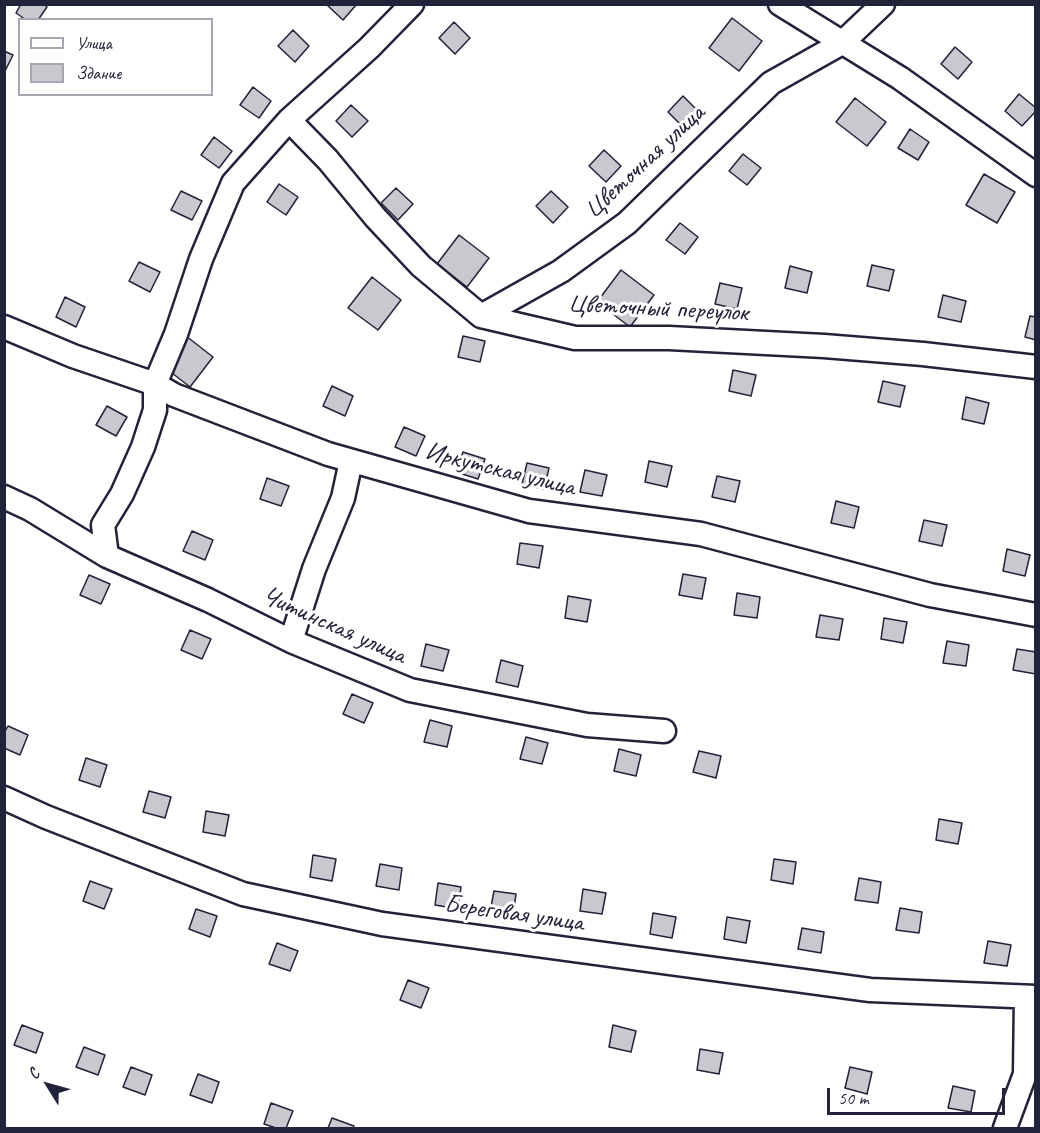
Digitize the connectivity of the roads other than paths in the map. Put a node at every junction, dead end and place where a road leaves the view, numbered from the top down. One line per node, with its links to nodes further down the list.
1 (412, 4): 5 (street)
2 (780, 4): 4 (street)
3 (882, 4): 4 (street, Цветочная улица)
4 (842, 43): 6 (street); 7 (street, Цветочная улица)
5 (289, 120): 7 (street, Цветочный переулок); 10 (street)
6 (1035, 175)
7 (481, 316): 9 (street, Цветочный переулок)
8 (4, 327): 10 (street, Иркутская улица)
9 (1035, 367)
10 (155, 384): 11 (street, Иркутская улица); 13 (street)
11 (351, 460): 14 (street, Иркутская улица); 15 (street)
12 (4, 497): 13 (street, Читинская улица)
13 (107, 556): 15 (street, Читинская улица)
14 (1035, 615)
15 (291, 641): 16 (street, Читинская улица)
16 (664, 731)
17 (4, 798): 18 (street, Береговая улица)
18 (1031, 997): 19 (street)
19 (1005, 1128)

